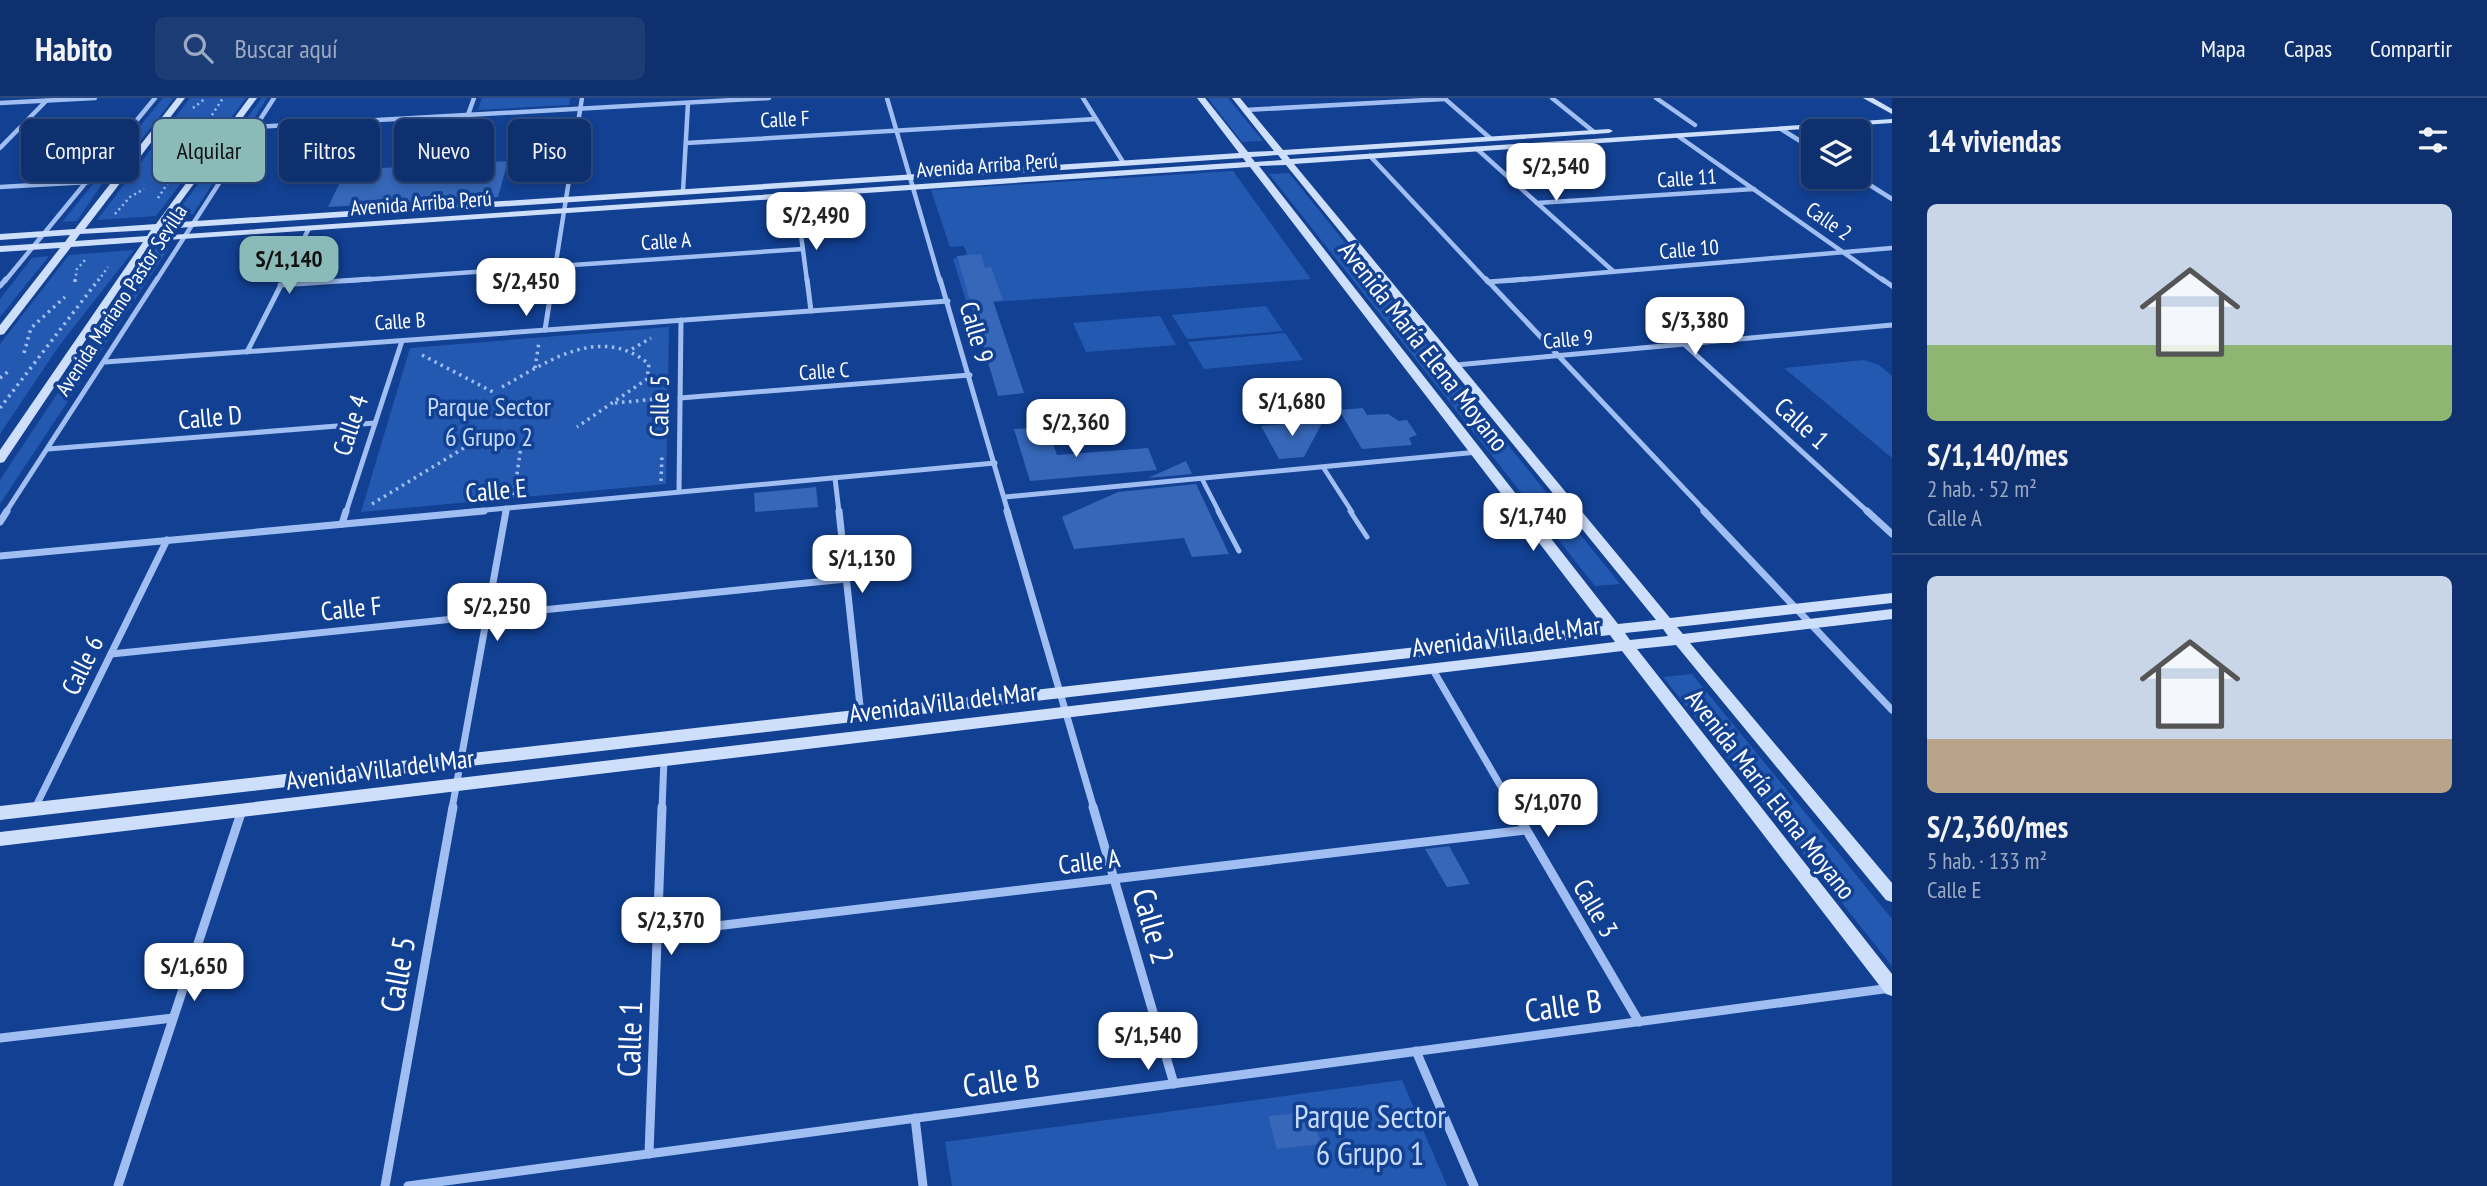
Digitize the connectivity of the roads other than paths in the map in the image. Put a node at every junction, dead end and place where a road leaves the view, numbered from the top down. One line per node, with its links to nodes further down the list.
1 (95, 98): 18 (street)
2 (155, 98): 26 (street)
3 (181, 98): 60 (street)
4 (253, 98): 58 (street, Avenida Mariano Pastor Sevilla)
5 (274, 98): 27 (street, Avenida Mariano Pastor Sevilla)
6 (474, 98): 25 (street)
7 (582, 98): 22 (street)
8 (769, 98): 20 (street)
9 (887, 98): 33 (street, Calle 9)
10 (1083, 98): 28 (street)
11 (1201, 98): 43 (street, Avenida María Elena Moyano)
12 (1236, 98): 23 (street, Avenida María Elena Moyano)
13 (1346, 98): 21 (street)
14 (1445, 98): 21 (street); 36 (street)
15 (1552, 98): 34 (street)
16 (1656, 98): 30 (street)
17 (1867, 98): 24 (street)
18 (48, 99): 19 (street); 39 (street)
19 (0, 103)
20 (688, 103): 22 (street); 38 (street)
21 (1352, 104): 23 (street)
22 (580, 109): 25 (street); 56 (street)
23 (1245, 110): 42 (street, Avenida María Elena Moyano)
24 (1892, 112): 30 (street, Avenida Arriba Perú)
25 (468, 115): 31 (street)
26 (138, 119)
27 (260, 119)
28 (1096, 119): 33 (street, Calle F); 44 (street)
29 (1892, 121): 32 (street, Avenida Arriba Perú)
30 (1695, 125): 34 (street, Avenida Arriba Perú)
31 (265, 126)
32 (1781, 129): 35 (street, Avenida Arriba Perú); 37 (street)
33 (896, 131): 38 (street, Calle F); 45 (street, Calle 9)
34 (1594, 132): 36 (street, Avenida Arriba Perú)
35 (1678, 136): 40 (street, Avenida Arriba Perú); 51 (street, Calle 2)
36 (1490, 138): 42 (street, Avenida Arriba Perú)
37 (1801, 142)
38 (686, 143): 52 (street)
39 (0, 148)
40 (1477, 149): 41 (street, Avenida Arriba Perú); 55 (street)
41 (1370, 156): 42 (street, Avenida Arriba Perú); 73 (street)
42 (1284, 157): 43 (street, Avenida Arriba Perú); 88 (street, Avenida María Elena Moyano)
43 (1249, 159): 44 (street, Avenida Arriba Perú); 50 (street, Avenida Arriba Perú); 93 (street, Avenida María Elena Moyano)
44 (1123, 162): 45 (street, Avenida Arriba Perú)
45 (909, 176): 50 (street, Calle 9); 52 (street, Avenida Arriba Perú)
46 (89, 182): 49 (street); 61 (street)
47 (220, 182): 57 (street, Avenida Mariano Pastor Sevilla)
48 (1871, 186): 54 (street)
49 (0, 187)
50 (916, 188): 53 (street, Avenida Arriba Perú); 77 (street, Calle 9)
51 (1754, 189): 55 (street, Calle 11); 70 (street, Calle 2)
52 (683, 191): 56 (street, Avenida Arriba Perú)
53 (796, 195): 56 (street, Avenida Arriba Perú); 69 (street)
54 (1892, 199)
55 (1537, 203): 72 (street)
56 (565, 205): 57 (street, Avenida Arriba Perú); 59 (street, Avenida Arriba Perú); 71 (street)
57 (194, 224): 58 (street, Avenida Arriba Perú); 62 (street, Avenida Mariano Pastor Sevilla)
58 (159, 226): 60 (street, Avenida Arriba Perú); 64 (street, Avenida Mariano Pastor Sevilla)
59 (309, 228): 62 (street, Avenida Arriba Perú); 74 (street)
60 (80, 231): 61 (street, Avenida Arriba Perú); 65 (street)
61 (44, 234): 63 (street, Avenida Arriba Perú); 66 (street)
62 (186, 236): 64 (street, Avenida Arriba Perú); 87 (street, Avenida Mariano Pastor Sevilla)
63 (0, 237)
64 (150, 239): 65 (street, Avenida Arriba Perú); 94 (street, Avenida Mariano Pastor Sevilla)
65 (69, 244): 66 (street, Avenida Arriba Perú); 82 (street)
66 (34, 246): 67 (street, Avenida Arriba Perú); 75 (street)
67 (0, 248)
68 (1892, 248): 70 (street, Calle 10)
69 (803, 250): 71 (street, Calle A); 78 (street)
70 (1844, 252): 72 (street, Calle 10); 76 (street, Calle 2)
71 (555, 266): 74 (street, Calle A); 81 (street)
72 (1614, 271): 73 (street, Calle 10)
73 (1488, 282): 86 (street)
74 (281, 285): 85 (street)
75 (0, 286)
76 (1892, 286)
77 (948, 301): 78 (street, Calle B); 89 (street, Calle 9)
78 (811, 311): 79 (street, Calle B)
79 (681, 320): 81 (street, Calle B); 90 (street, Calle 5)
80 (1892, 326): 84 (street, Calle 9)
81 (545, 330): 83 (street, Calle B)
82 (0, 332)
83 (402, 341): 85 (street, Calle B); 91 (street, Calle 4)
84 (1684, 344): 86 (street, Calle 9); 104 (street, Calle 1)
85 (247, 352): 87 (street, Calle B)
86 (1558, 355): 88 (street, Calle 9); 111 (street)
87 (105, 362): 92 (street, Avenida Mariano Pastor Sevilla)
88 (1456, 365): 114 (street, Avenida María Elena Moyano)
89 (970, 375): 90 (street, Calle C); 95 (street, Calle 9)
90 (680, 397): 99 (street, Calle 5)
91 (375, 423): 92 (street, Calle D); 103 (street, Calle 4)
92 (48, 449): 102 (street, Avenida Mariano Pastor Sevilla)
93 (1478, 452): 96 (street); 116 (street, Avenida María Elena Moyano)
94 (0, 459)
95 (995, 463): 97 (street, Calle E); 100 (street, Calle 9)
96 (1323, 467): 98 (street); 105 (lane)
97 (835, 478): 99 (street, Calle E); 109 (street)
98 (1202, 479): 100 (street); 107 (lane)
99 (679, 492): 101 (street, Calle E)
100 (1005, 498): 121 (street, Calle 9)
101 (506, 508): 103 (street, Calle E); 113 (street, Calle 5)
102 (0, 522)
103 (342, 524): 106 (street, Calle E)
104 (1892, 534)
105 (1367, 537)
106 (167, 540): 108 (street, Calle E); 119 (street, Calle 6)
107 (1239, 551)
108 (0, 556)
109 (846, 579): 113 (street, Calle F); 123 (street)
110 (1892, 598): 111 (street, Avenida Villa del Mar)
111 (1797, 609): 114 (street, Avenida Villa del Mar); 115 (street)
112 (1892, 614): 115 (street, Avenida Villa del Mar)
113 (488, 616): 119 (street, Calle F); 125 (street, Calle 5)
114 (1664, 624): 116 (street, Avenida Villa del Mar); 117 (street, Avenida María Elena Moyano)
115 (1811, 624): 117 (street, Avenida Villa del Mar); 122 (street)
116 (1614, 630): 118 (street, Avenida María Elena Moyano); 121 (street, Avenida Villa del Mar)
117 (1677, 640): 118 (street, Avenida Villa del Mar); 132 (street, Avenida María Elena Moyano)
118 (1627, 647): 120 (street, Avenida Villa del Mar); 134 (street, Avenida María Elena Moyano)
119 (111, 654): 126 (street, Calle 6)
120 (1433, 670): 121 (street, Avenida Villa del Mar); 129 (street, Calle 3)
121 (1064, 702): 123 (street, Avenida Villa del Mar); 124 (street, Avenida Villa del Mar); 131 (street, Calle 2)
122 (1892, 710)
123 (861, 715): 125 (street, Avenida Villa del Mar)
124 (664, 759): 125 (street, Avenida Villa del Mar); 133 (street, Calle 1)
125 (461, 772): 126 (street, Avenida Villa del Mar); 127 (street, Avenida Villa del Mar); 143 (street, Calle 5)
126 (35, 809): 128 (street, Avenida Villa del Mar)
127 (242, 810): 130 (street, Avenida Villa del Mar); 135 (street)
128 (0, 813)
129 (1526, 830): 131 (street, Calle A); 136 (street, Calle 3)
130 (0, 839)
131 (1115, 879): 133 (street, Calle A); 139 (street, Calle 2)
132 (1892, 895)
133 (657, 933): 141 (street, Calle 1)
134 (1892, 988): 136 (street, Calle B)
135 (173, 1018): 137 (street); 142 (street)
136 (1639, 1022): 138 (street, Calle B)
137 (0, 1038)
138 (1416, 1051): 139 (street, Calle B); 146 (street)
139 (1174, 1084): 140 (street, Calle B)
140 (915, 1118): 141 (street, Calle B); 145 (street)
141 (649, 1154): 144 (street, Calle B)
142 (118, 1186)
143 (385, 1186)
144 (408, 1186)
145 (923, 1186)
146 (1474, 1186)

